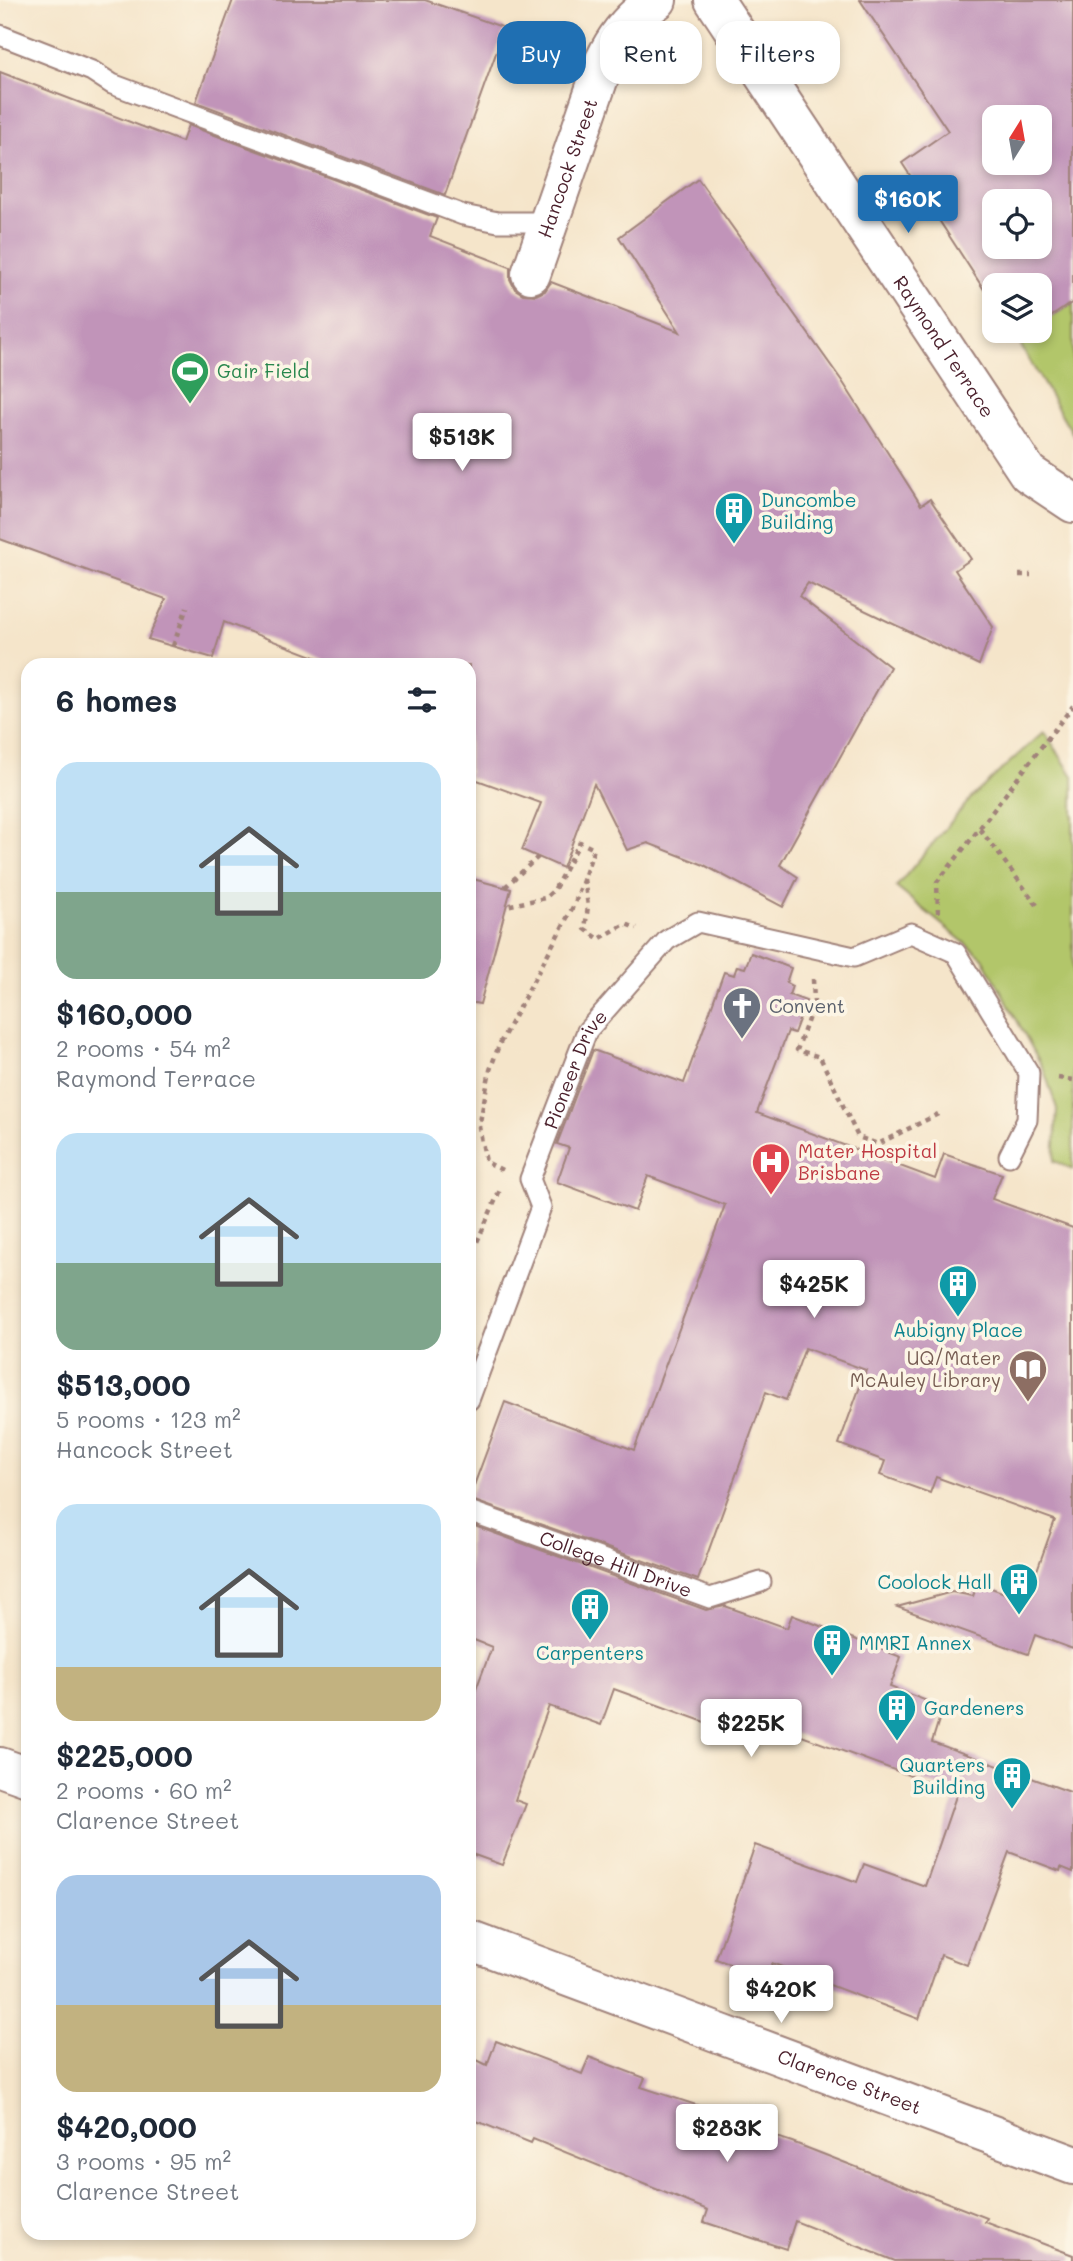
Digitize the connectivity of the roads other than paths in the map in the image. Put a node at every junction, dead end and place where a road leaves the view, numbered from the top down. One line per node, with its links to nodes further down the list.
1 (657, 0): 4 (street, Hancock Street)
2 (715, 0): 6 (street, Raymond Terrace)
3 (0, 35): 4 (lane)
4 (551, 222): 5 (street, Hancock Street)
5 (531, 274)
6 (1073, 503)
7 (1009, 1156): 8 (lane, Pioneer Drive)
8 (476, 1381)
9 (476, 1514): 10 (lane, College Hill Drive)
10 (761, 1583)
11 (0, 1767): 12 (street)
12 (21, 1774)
13 (476, 1943): 14 (street, Clarence Street)
14 (1073, 2165)

